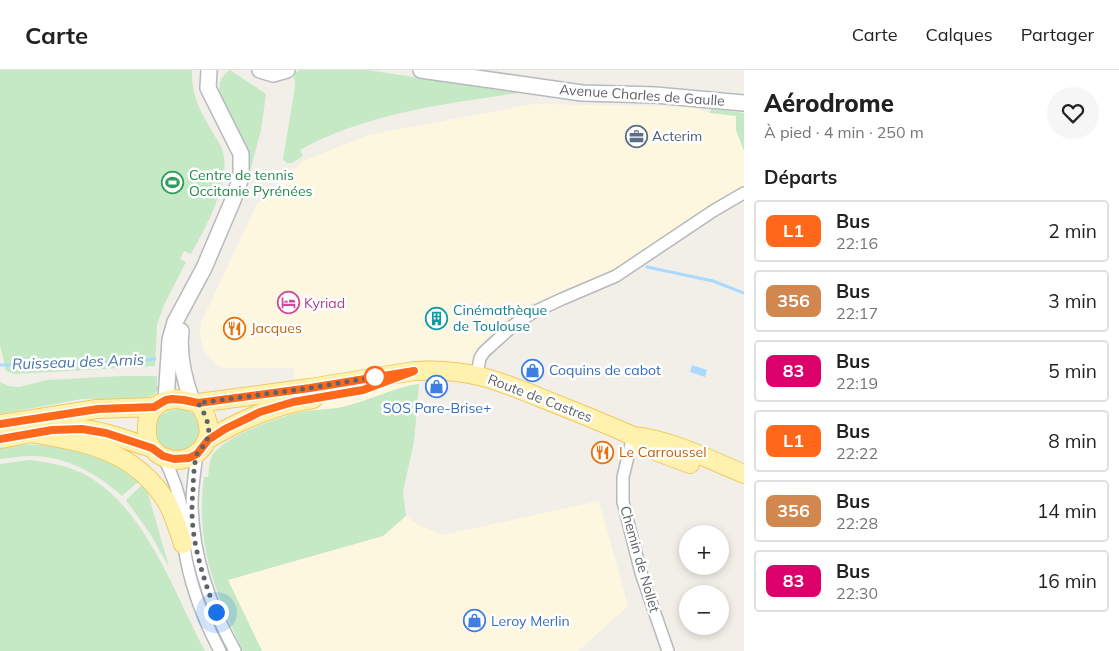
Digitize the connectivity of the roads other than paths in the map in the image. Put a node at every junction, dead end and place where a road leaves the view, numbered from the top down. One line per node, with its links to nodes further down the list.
1 (209, 70): 6 (street)
2 (219, 70): 6 (street)
3 (260, 70): 4 (street)
4 (286, 70)
5 (421, 70): 7 (street, Avenue Charles de Gaulle)
6 (213, 99): 9 (street)
7 (744, 103)
8 (744, 193): 11 (street)
9 (202, 271): 12 (street); 13 (street)
10 (414, 371): 11 (main road, Route de Castres); 12 (main road, Route de Castres); 19 (main road, Route de Castres)
11 (477, 374): 16 (main road, Route de Castres)
12 (195, 402): 13 (main road); 19 (main road)
13 (160, 404): 14 (main road); 18 (main road)
14 (0, 424)
15 (31, 433): 17 (main road); 18 (main road); 22 (main road)
16 (633, 436): 20 (main road, Route de Castres); 21 (main road, Route de Castres); 25 (street, Chemin de Nollet)
17 (0, 439)
18 (158, 452): 19 (main road); 22 (street)
19 (200, 455): 24 (street)
20 (744, 474)
21 (744, 486)
22 (183, 544): 23 (street)
23 (220, 651)
24 (234, 651)
25 (668, 651)

